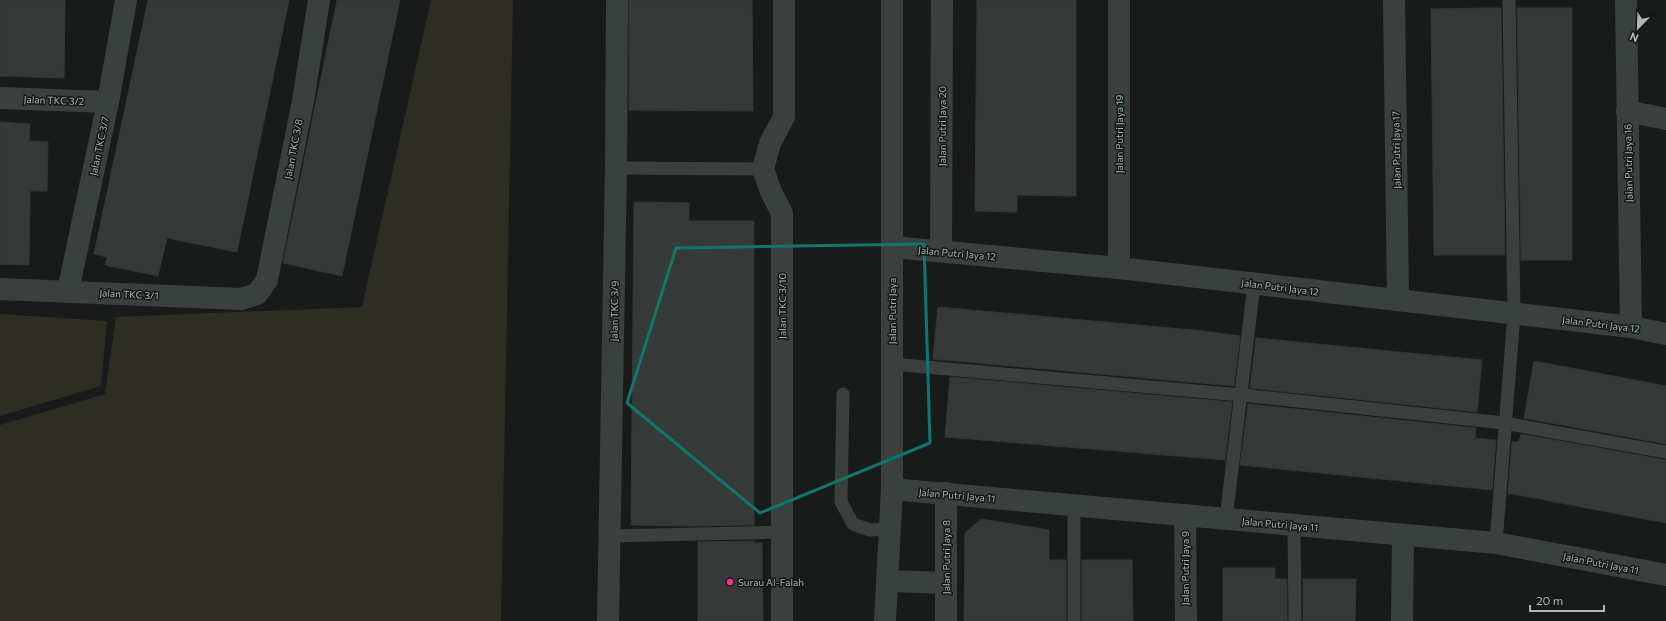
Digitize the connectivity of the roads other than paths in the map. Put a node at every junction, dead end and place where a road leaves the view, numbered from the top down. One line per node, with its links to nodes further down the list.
1 (126, 0): 12 (street, Jalan TKC 3/7)
2 (319, 0): 23 (street, Jalan TKC 3/8)
3 (617, 0): 15 (street, Jalan TKC 3/9)
4 (784, 0): 16 (street)
5 (892, 0): 17 (street, Jalan Putri Jaya)
6 (942, 0): 18 (street, Jalan Putri Jaya 20)
7 (1119, 0): 19 (street, Jalan Putri Jaya 19)
8 (1394, 0): 24 (street, Jalan Putri Jaya 17)
9 (1509, 0): 25 (lane)
10 (1626, 0): 13 (street, Jalan Putri Jaya 16)
11 (0, 98): 12 (street, Jalan TKC 3/2)
12 (108, 102): 22 (street, Jalan TKC 3/7)
13 (1628, 111): 14 (street); 26 (street, Jalan Putri Jaya 16)
14 (1666, 119)
15 (616, 168): 16 (lane); 42 (street, Jalan TKC 3/9)
16 (763, 169): 40 (street, Jalan TKC 3/10)
17 (892, 247): 18 (street, Jalan Putri Jaya 12); 28 (street, Jalan Putri Jaya)
18 (941, 251): 19 (street, Jalan Putri Jaya 12)
19 (1119, 268): 20 (street, Jalan Putri Jaya 12)
20 (1254, 284): 24 (street, Jalan Putri Jaya 12); 30 (lane)
21 (0, 289): 22 (street, Jalan TKC 3/1)
22 (68, 291): 23 (street, Jalan TKC 3/1)
23 (257, 294)
24 (1398, 300): 25 (street, Jalan Putri Jaya 12)
25 (1514, 314): 26 (street, Jalan Putri Jaya 12); 31 (lane)
26 (1631, 327): 27 (street, Jalan Putri Jaya 12)
27 (1666, 334)
28 (892, 364): 30 (lane); 33 (street, Jalan Putri Jaya)
29 (843, 394): 39 (lane)
30 (1241, 396): 31 (lane); 37 (lane)
31 (1504, 423): 32 (lane); 43 (lane)
32 (1666, 452)
33 (892, 489): 34 (street, Jalan Putri Jaya 11); 39 (street, Jalan Putri Jaya)
34 (946, 493): 35 (street, Jalan Putri Jaya 11); 46 (street, Jalan Putri Jaya 8)
35 (1074, 505): 36 (street, Jalan Putri Jaya 11); 51 (lane)
36 (1185, 515): 37 (street, Jalan Putri Jaya 11); 52 (street, Jalan Putri Jaya 9)
37 (1226, 519): 38 (street, Jalan Putri Jaya 11)
38 (1294, 525): 41 (street, Jalan Putri Jaya 11); 53 (lane)
39 (891, 529): 45 (street, Jalan Putri Jaya)
40 (781, 532): 42 (lane); 48 (street, Jalan TKC 3/10)
41 (1403, 535): 43 (street, Jalan Putri Jaya 11); 54 (street)
42 (610, 536): 47 (street, Jalan TKC 3/9)
43 (1496, 543): 44 (street, Jalan Putri Jaya 11)
44 (1666, 575)
45 (888, 581): 46 (street); 49 (street, Jalan Putri Jaya)
46 (946, 583): 50 (street, Jalan Putri Jaya 8)
47 (608, 621)
48 (782, 621)
49 (885, 621)
50 (946, 621)
51 (1074, 621)
52 (1186, 621)
53 (1295, 621)
54 (1402, 621)

